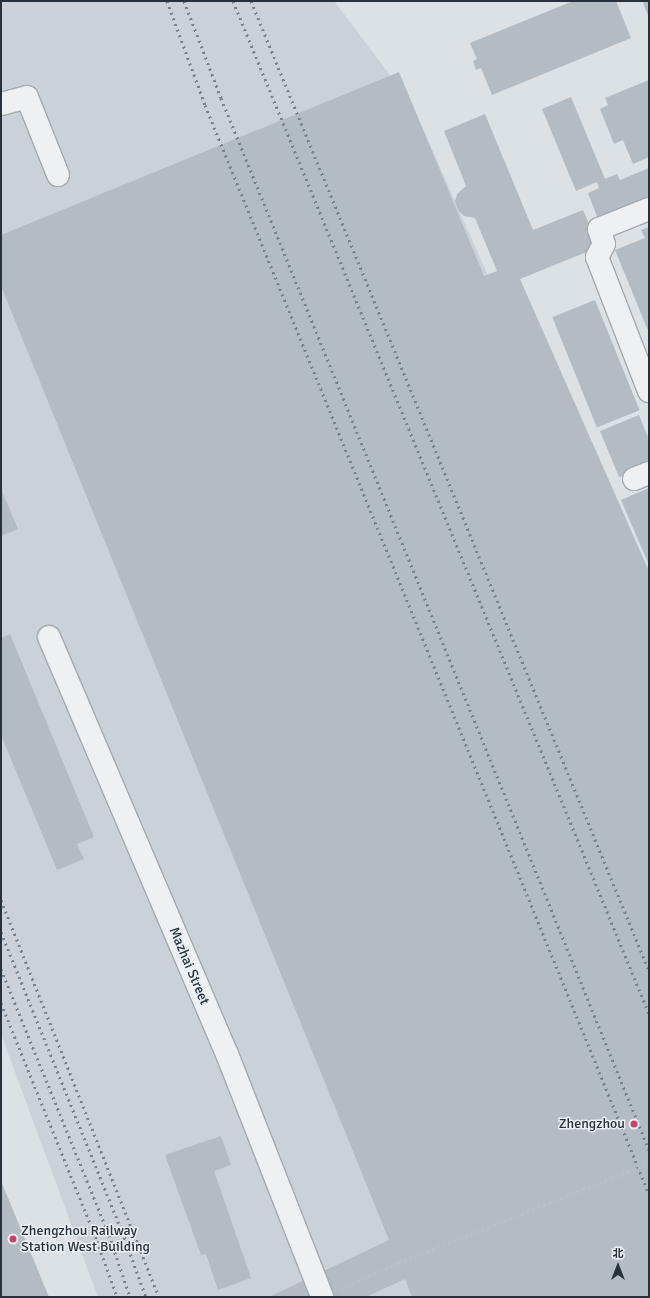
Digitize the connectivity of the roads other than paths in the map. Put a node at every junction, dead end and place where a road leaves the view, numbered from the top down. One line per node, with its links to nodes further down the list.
1 (1, 104): 2 (street)
2 (58, 175)
3 (649, 209): 4 (street)
4 (649, 391)
5 (49, 637): 6 (street, Mazhai Street)
6 (329, 1294)

